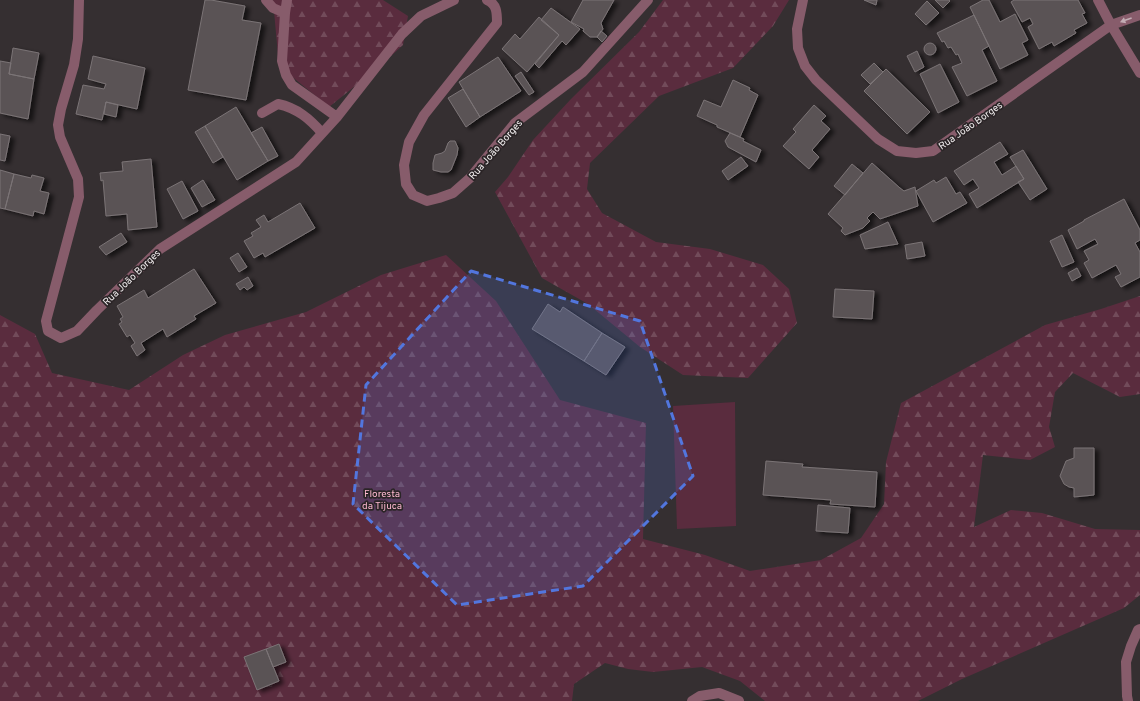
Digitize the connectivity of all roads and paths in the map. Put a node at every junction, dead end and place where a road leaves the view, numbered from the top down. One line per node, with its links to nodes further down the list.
1 (79, 0): 15 (street, Rua João Borges)
2 (266, 0): 9 (street)
3 (287, 0): 9 (street)
4 (454, 0): 14 (street, Rua João Borges)
5 (488, 0): 6 (street, Rua João Borges)
6 (648, 0)
7 (803, 0): 11 (street, Rua João Borges)
8 (1098, 0): 11 (street)
9 (285, 13): 14 (street)
10 (1140, 15): 11 (street, Rua João Borges, one-way to 11)
11 (1111, 25): 12 (street)
12 (1140, 73)
13 (262, 113): 15 (street)
14 (337, 117): 15 (street, Rua João Borges)
15 (322, 133)
16 (1140, 628): 19 (street)
17 (692, 701): 18 (street)
18 (739, 701)
19 (1128, 701)

